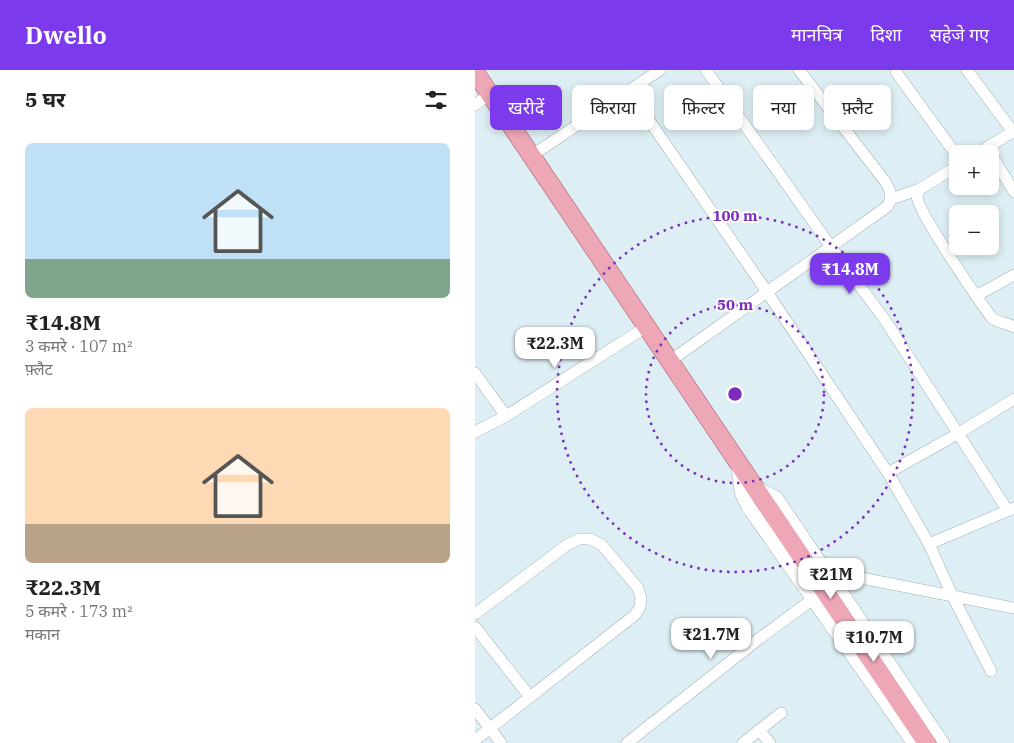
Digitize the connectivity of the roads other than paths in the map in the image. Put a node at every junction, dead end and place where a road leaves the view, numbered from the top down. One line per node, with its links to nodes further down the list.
1 (660, 70): 7 (street)
2 (707, 70): 22 (street)
3 (799, 70): 21 (street)
4 (967, 70): 13 (street)
5 (475, 72): 8 (main road)
6 (896, 72): 14 (street)
7 (638, 85)
8 (490, 94): 9 (street)
9 (475, 105)
10 (654, 127): 24 (street)
11 (572, 129): 16 (street)
12 (514, 130): 16 (main road)
13 (1013, 132): 15 (street)
14 (949, 145)
15 (990, 145)
16 (531, 156): 26 (main road)
17 (999, 167): 20 (street)
18 (949, 171): 19 (street)
19 (920, 189): 21 (street); 25 (street)
20 (1014, 192)
21 (891, 198): 22 (street)
22 (831, 247): 24 (street); 33 (street)
23 (1014, 275): 25 (street)
24 (767, 292): 28 (street); 35 (street)
25 (976, 296): 27 (street)
26 (647, 327): 28 (main road); 31 (street)
27 (1014, 327)
28 (670, 361): 34 (main road)
29 (475, 373): 31 (street)
30 (1014, 400): 33 (street)
31 (505, 416): 32 (street)
32 (475, 432)
33 (959, 433): 35 (street); 37 (street)
34 (737, 461): 36 (main road); 41 (street)
35 (888, 473): 38 (street)
36 (754, 486): 39 (street); 57 (main road)
37 (1011, 509): 38 (street)
38 (929, 544): 40 (street)
39 (826, 567): 40 (street); 58 (street)
40 (951, 596): 42 (street); 45 (street)
41 (813, 599): 53 (street); 56 (street)
42 (1014, 608)
43 (475, 614): 46 (street)
44 (475, 627): 46 (street)
45 (991, 671)
46 (530, 697): 49 (street)
47 (475, 709): 49 (street)
48 (781, 713): 50 (street)
49 (490, 728): 51 (street); 52 (street)
50 (759, 730): 54 (street); 55 (street)
51 (475, 740)
52 (501, 743)
53 (627, 743)
54 (743, 743)
55 (769, 743)
56 (913, 743)
57 (927, 743)
58 (944, 743)

